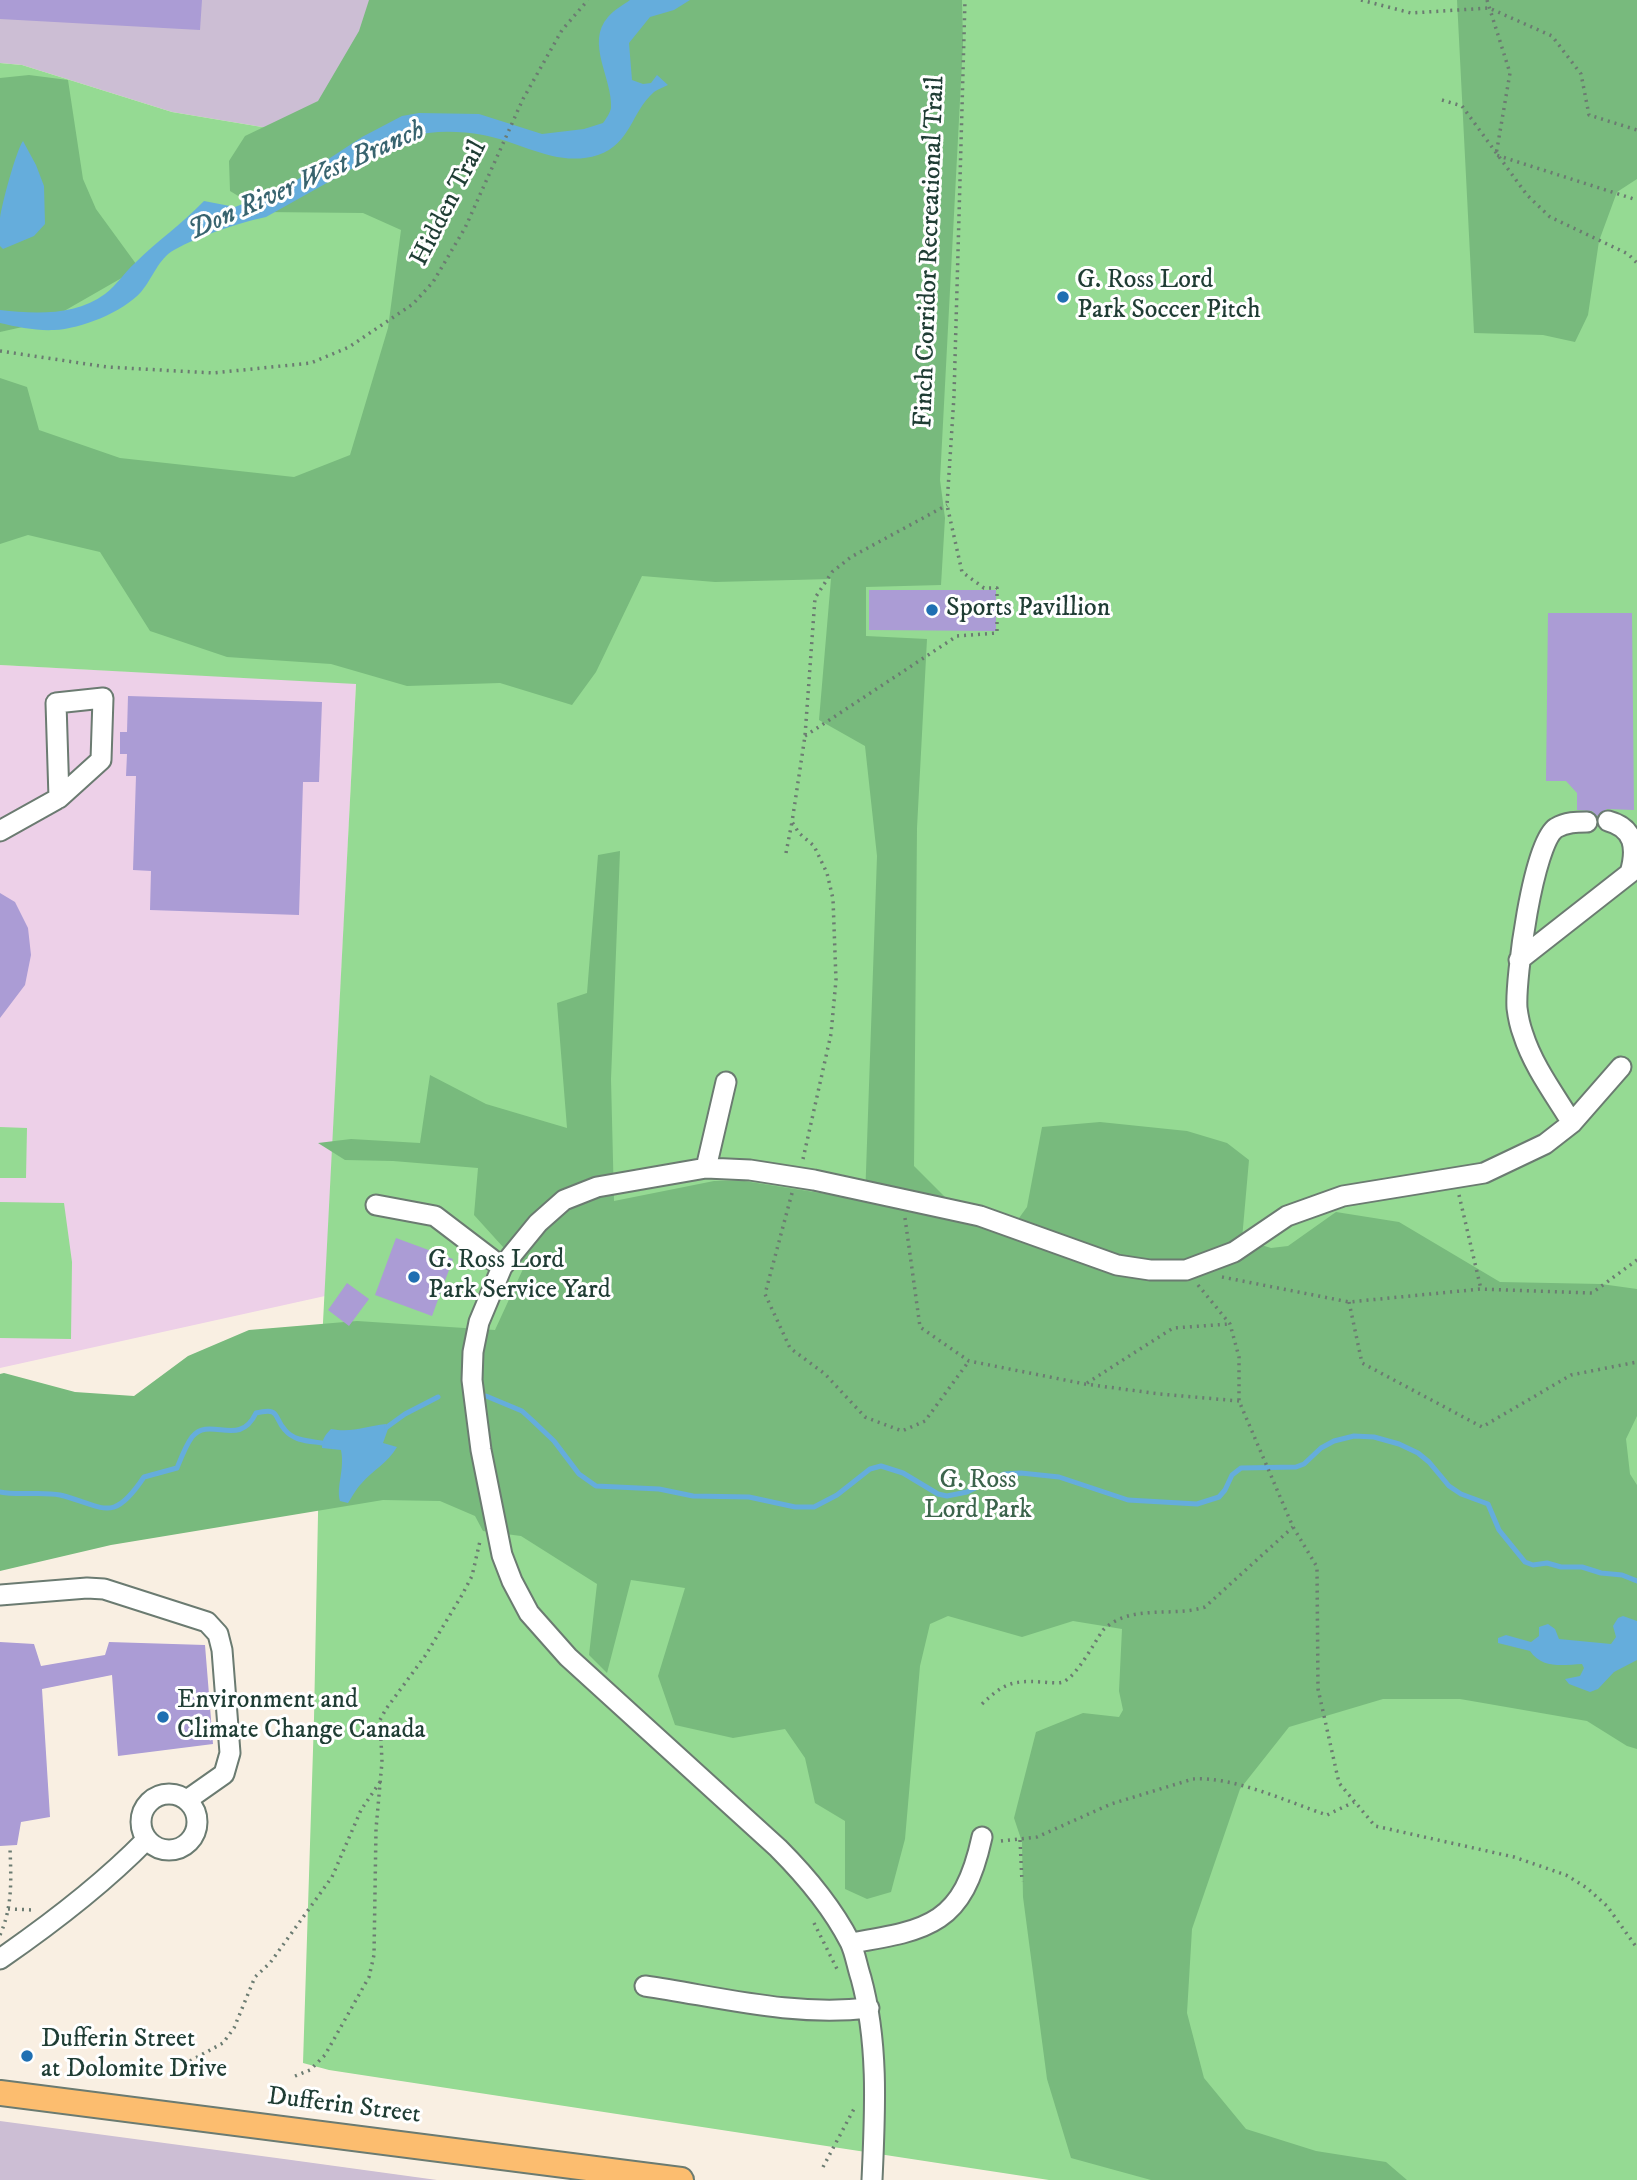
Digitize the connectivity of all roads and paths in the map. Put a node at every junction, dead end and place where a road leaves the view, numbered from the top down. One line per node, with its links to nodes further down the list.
1 (588, 0): 11 (path, Hidden Trail)
2 (965, 0): 12 (path, Finch Corridor Recreational Trail)
3 (1361, 0): 5 (path)
4 (1487, 0): 5 (path)
5 (1489, 8): 7 (path); 8 (path)
6 (1441, 100): 8 (path)
7 (1637, 130)
8 (1496, 155): 9 (path); 10 (path)
9 (1637, 200)
10 (1637, 263)
11 (0, 351)
12 (947, 505): 13 (path); 13 (path, Finch Corridor Recreational Trail)
13 (805, 736): 16 (path)
14 (59, 798): 14 (lane); 18 (lane)
15 (1608, 821): 20 (lane)
16 (792, 822): 19 (path); 25 (path)
17 (1587, 822): 20 (lane)
18 (0, 831)
19 (786, 853)
20 (1519, 960): 23 (lane)
21 (1621, 1067): 23 (lane)
22 (726, 1082): 24 (lane)
23 (1572, 1123): 26 (lane)
24 (706, 1168): 25 (lane); 30 (lane)
25 (797, 1177): 27 (lane); 35 (path)
26 (1455, 1179): 31 (lane); 32 (path)
27 (902, 1198): 31 (lane); 35 (path)
28 (376, 1205): 30 (lane)
29 (1637, 1260): 32 (path)
30 (502, 1267): 39 (lane)
31 (1186, 1270): 33 (path); 34 (path)
32 (1481, 1289): 33 (path)
33 (1349, 1302): 36 (path)
34 (1230, 1324): 37 (path); 38 (path)
35 (969, 1361): 37 (path)
36 (1637, 1362)
37 (1086, 1384): 38 (path)
38 (1239, 1401): 40 (path)
39 (491, 1504): 43 (path); 53 (lane)
40 (1293, 1527): 42 (path); 45 (path)
41 (0, 1595): 44 (lane)
42 (982, 1704)
43 (380, 1781): 59 (path); 60 (path)
44 (187, 1800): 47 (lane); 47 (lane)
45 (1355, 1802): 48 (path); 54 (path)
46 (982, 1837): 48 (path); 53 (lane)
47 (146, 1840): 55 (lane)
48 (1020, 1840): 50 (path)
49 (10, 1847): 52 (path)
50 (1022, 1882)
51 (813, 1920): 56 (path)
52 (0, 1935)
53 (851, 1943): 58 (lane)
54 (1637, 1948)
55 (0, 1959)
56 (839, 1973)
57 (645, 1986): 58 (lane)
58 (869, 2008): 64 (lane)
59 (190, 2061)
60 (295, 2076)
61 (0, 2093): 65 (main road, Dufferin Street)
62 (855, 2097): 63 (path)
63 (823, 2167)
64 (872, 2178)
65 (681, 2180)

